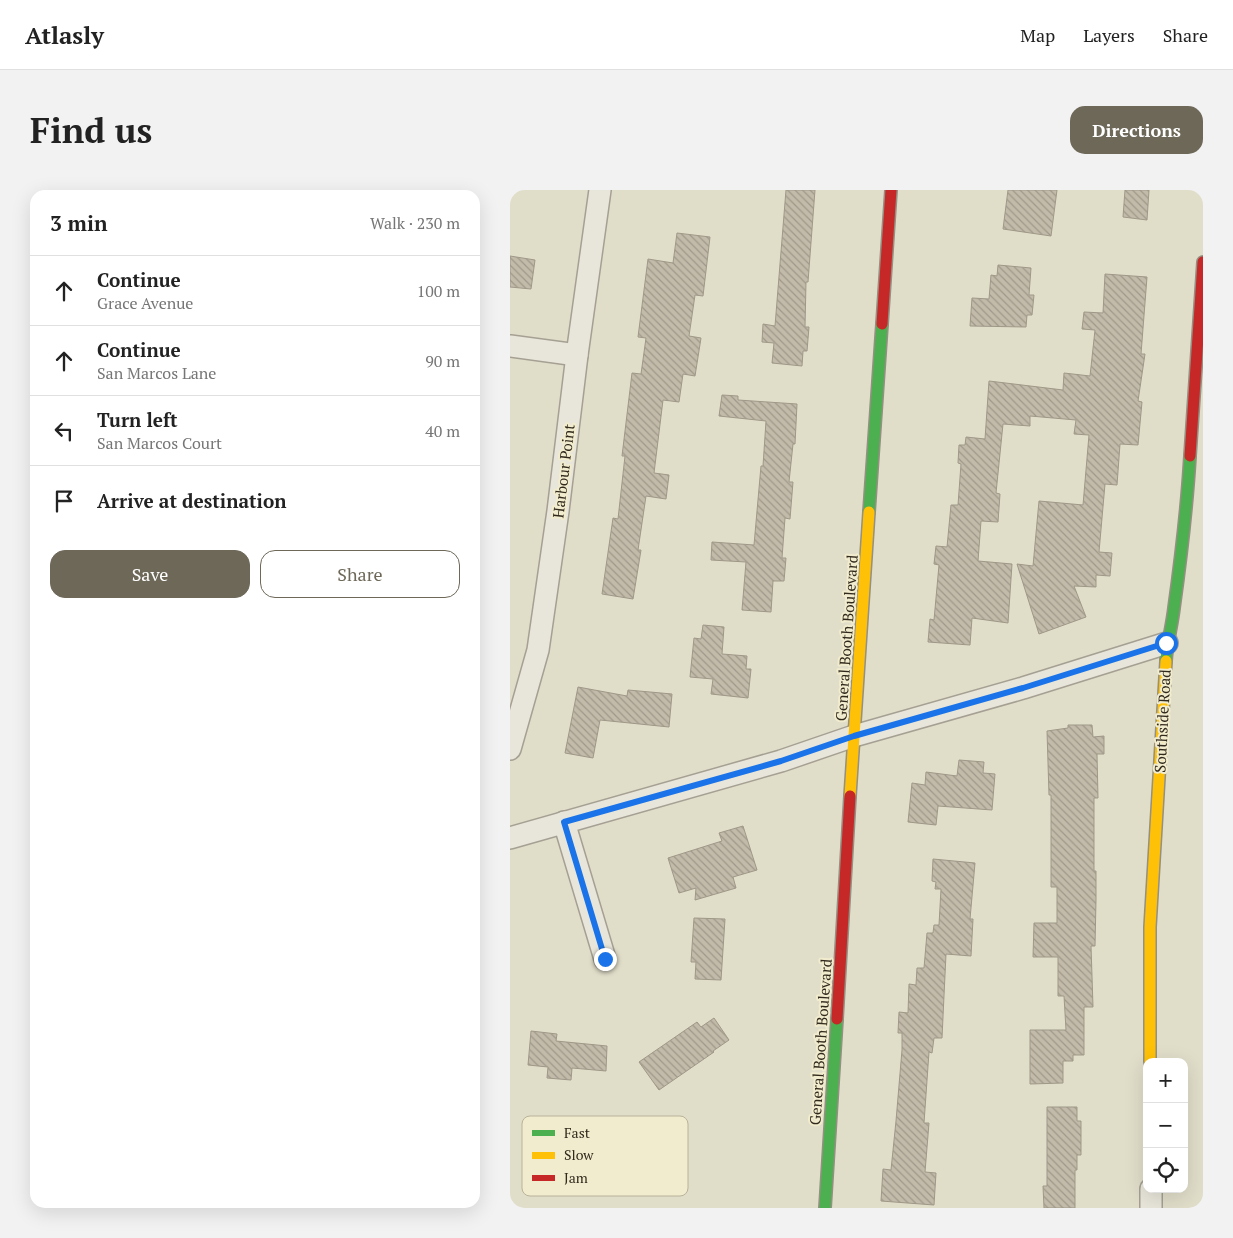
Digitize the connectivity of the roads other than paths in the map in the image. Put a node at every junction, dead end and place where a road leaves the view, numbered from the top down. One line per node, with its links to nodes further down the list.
1 (600, 190): 5 (street, Harbour Point)
2 (892, 190): 8 (main road, General Booth Boulevard)
3 (1203, 262): 6 (main road, Southside Road)
4 (510, 346): 5 (street)
5 (577, 355): 7 (street, Harbour Point)
6 (1166, 643): 8 (street); 13 (main road, Southside Road)
7 (514, 723): 9 (street, Harbour Point)
8 (854, 736): 10 (street); 15 (main road, General Booth Boulevard)
9 (510, 749)
10 (564, 822): 11 (street); 12 (street)
11 (510, 838)
12 (605, 959)
13 (1150, 1058)
14 (1151, 1193): 16 (street)
15 (825, 1208)
16 (1152, 1208)

